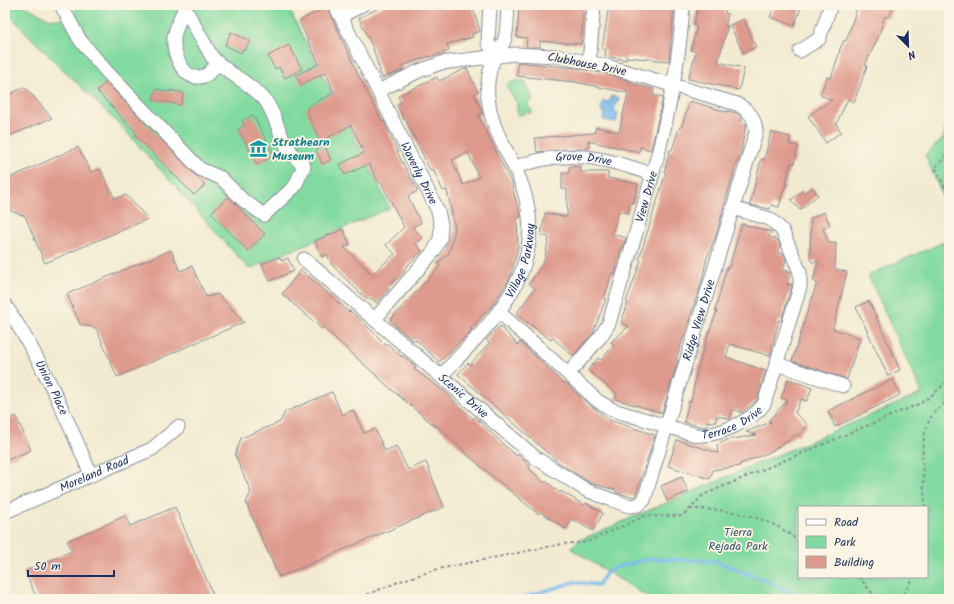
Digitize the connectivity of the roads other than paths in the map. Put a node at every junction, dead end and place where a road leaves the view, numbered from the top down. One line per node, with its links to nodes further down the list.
1 (61, 5): 13 (street)
2 (362, 5): 9 (street, Waverly Drive)
3 (490, 5): 11 (street)
4 (508, 5): 11 (street, Village Parkway)
5 (594, 5): 12 (street)
6 (684, 5): 14 (street, View Drive)
7 (831, 5): 10 (street)
8 (184, 6): 13 (street); 13 (street)
9 (338, 11): 15 (street, Waverly Drive)
10 (800, 50)
11 (495, 56): 12 (street, Clubhouse Drive); 15 (street, Clubhouse Drive); 17 (street, Village Parkway)
12 (589, 62): 14 (street, Clubhouse Drive)
13 (218, 64)
14 (673, 85): 16 (street, Clubhouse Drive); 18 (street, View Drive)
15 (378, 91): 23 (street, Waverly Drive)
16 (756, 132): 19 (street, Ridge View Drive)
17 (515, 167): 18 (street, Grove Drive); 22 (street, Village Parkway)
18 (652, 174): 25 (street, View Drive)
19 (733, 208): 24 (street, Terrace Drive); 28 (street, Ridge View Drive)
20 (304, 259): 23 (street, Scenic Drive)
21 (5, 305): 30 (street, Union Place)
22 (499, 312): 25 (street, Terrace Drive); 26 (street, Village Parkway)
23 (375, 319): 26 (street, Scenic Drive)
24 (777, 364): 27 (street); 28 (street, Terrace Drive)
25 (569, 373): 28 (street, Terrace Drive)
26 (441, 376): 31 (street, Scenic Drive)
27 (843, 386)
28 (666, 426): 31 (street, Ridge View Drive)
29 (178, 427): 30 (street, Moreland Road)
30 (91, 475): 32 (street, Moreland Road)
31 (638, 505)
32 (5, 512)

